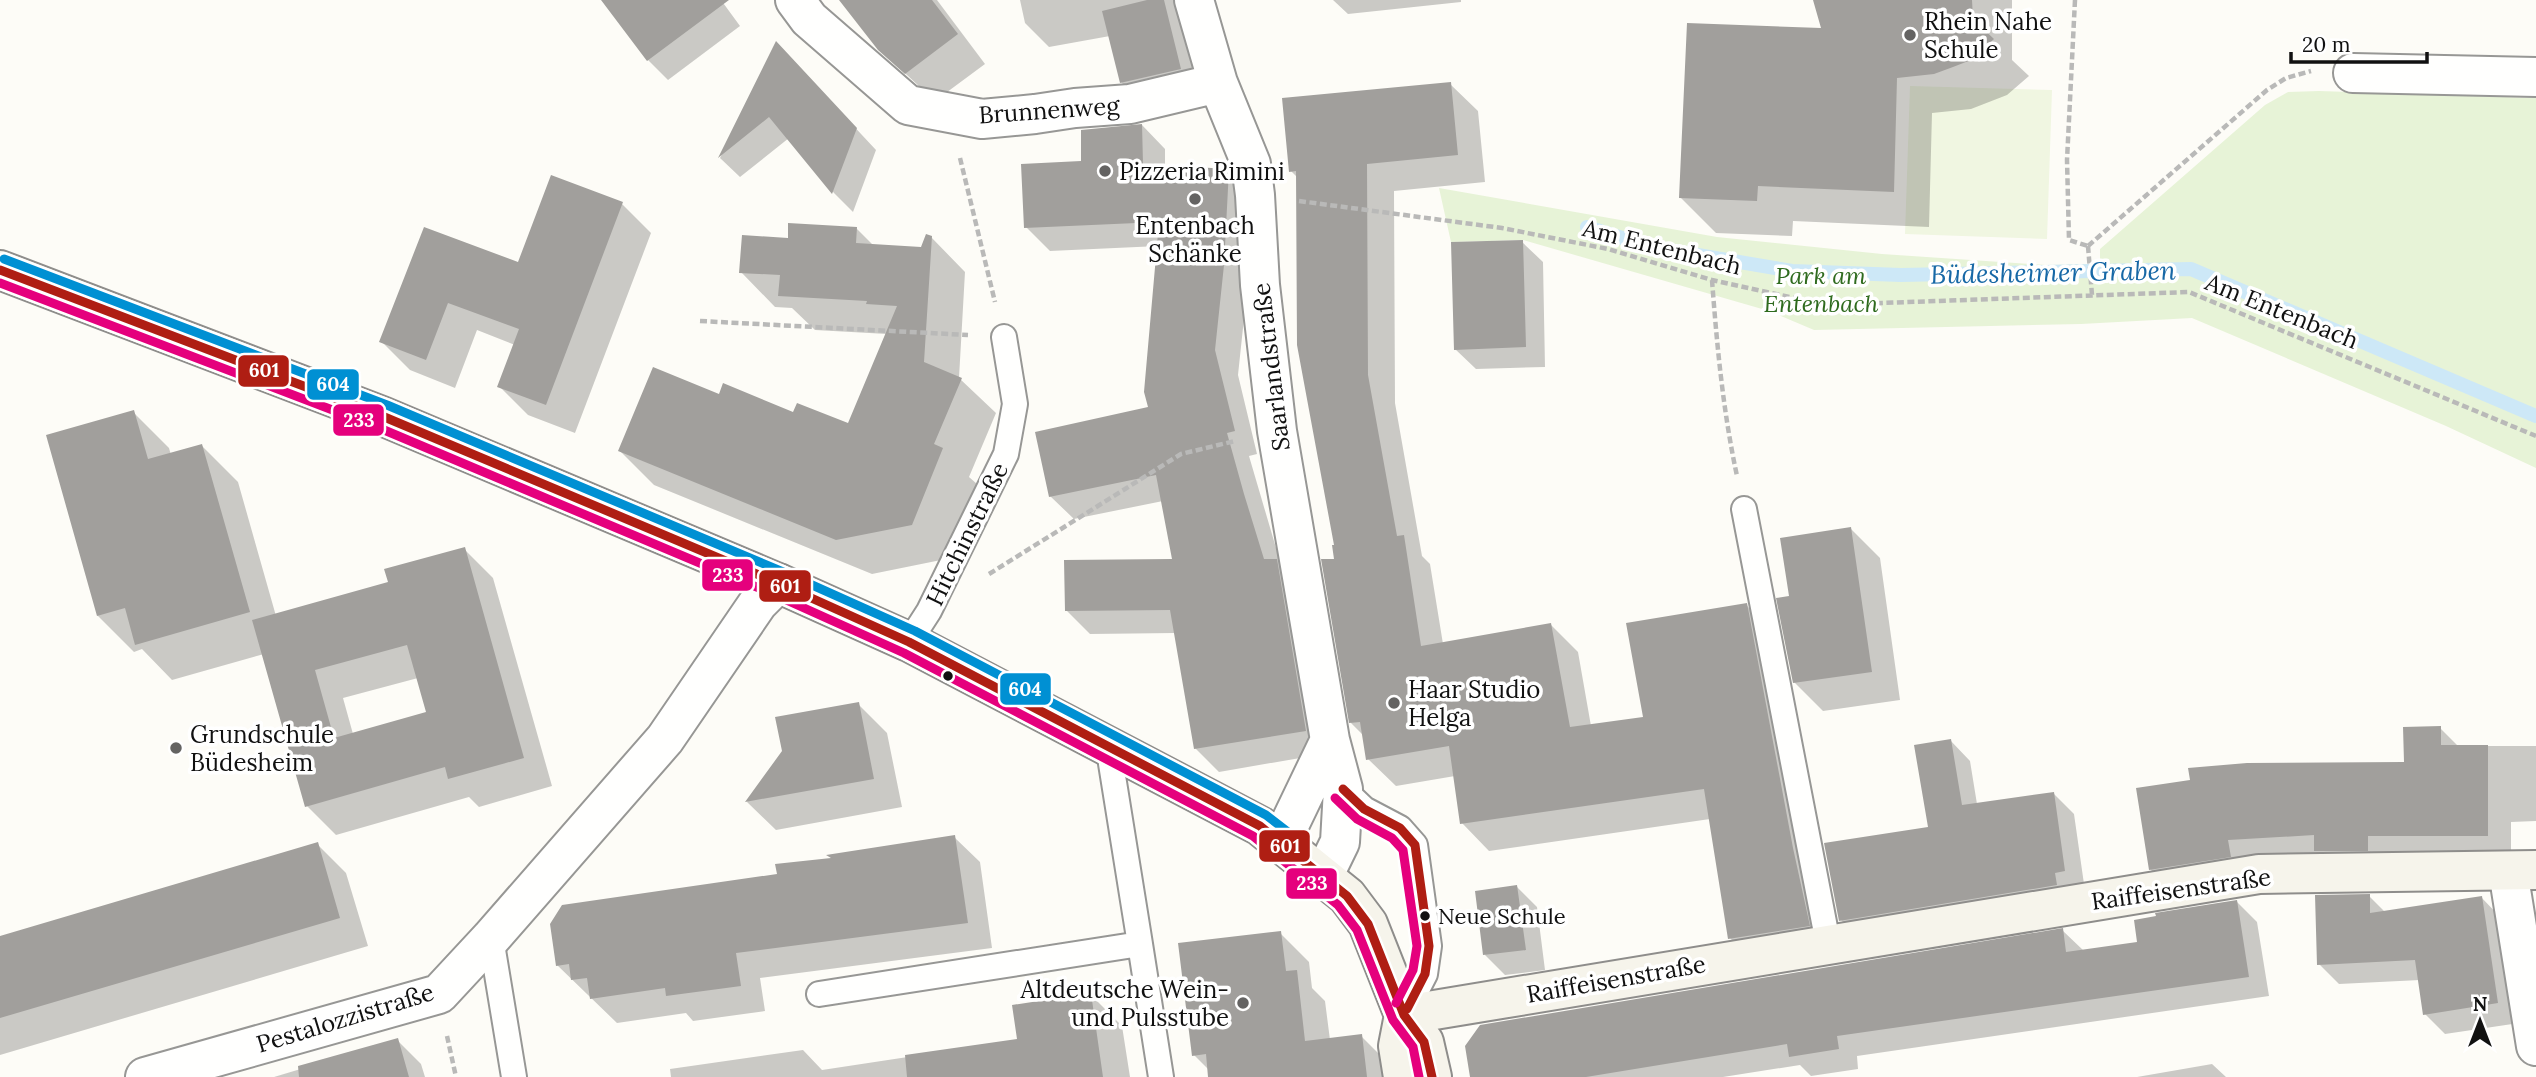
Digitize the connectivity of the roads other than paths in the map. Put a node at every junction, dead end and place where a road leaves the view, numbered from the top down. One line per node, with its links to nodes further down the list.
1 (795, 0): 5 (street, Brunnenweg)
2 (1194, 0): 5 (street, Saarlandstraße)
3 (2353, 73): 4 (street)
4 (2536, 77)
5 (1218, 83): 11 (street, Saarlandstraße)
6 (0, 270): 9 (main road)
7 (1004, 337): 10 (lane, Hitchinstraße)
8 (1744, 509): 18 (lane)
9 (778, 583): 10 (main road); 17 (street, Pestalozzistraße)
10 (909, 642): 12 (main road)
11 (1330, 740): 13 (street, Saarlandstraße); 14 (street)
12 (1108, 745): 14 (main road); 19 (lane)
13 (1342, 789): 16 (street, Saarlandstraße); 21 (lane)
14 (1281, 842): 16 (main road)
15 (2522, 871): 18 (main road, Raiffeisenstraße); 22 (street)
16 (1323, 877): 21 (main road)
17 (491, 938): 23 (street, Pestalozzistraße); 24 (lane)
18 (1828, 943): 21 (main road, Raiffeisenstraße)
19 (1140, 944): 20 (lane); 25 (lane)
20 (819, 994)
21 (1404, 1015): 26 (main road); 27 (main road)
22 (2536, 1046)
23 (145, 1077)
24 (514, 1077)
25 (1161, 1077)
26 (1403, 1077)
27 (1432, 1077)

